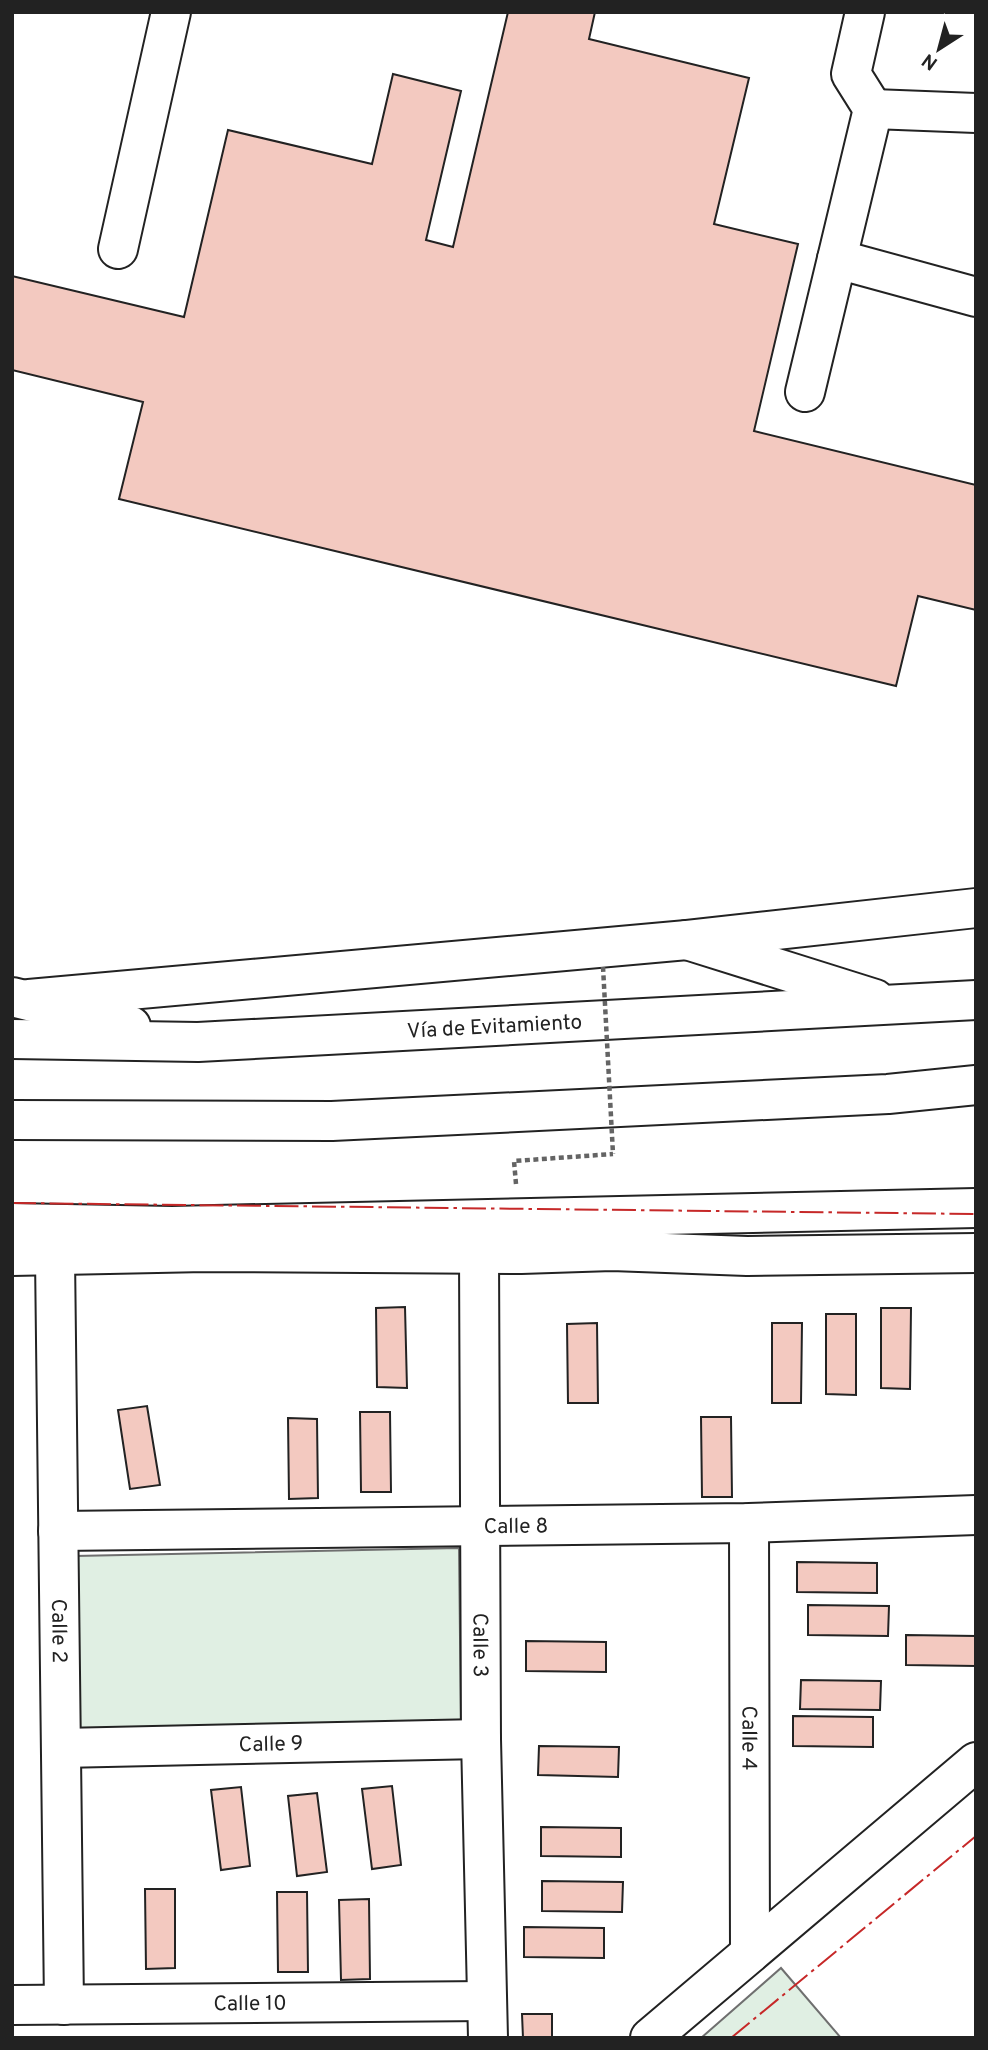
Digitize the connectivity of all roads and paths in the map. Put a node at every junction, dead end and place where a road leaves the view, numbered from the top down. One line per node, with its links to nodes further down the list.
1 (171, 12): 5 (main road)
2 (865, 12): 3 (main road)
3 (873, 109): 4 (main road); 6 (main road)
4 (976, 114)
5 (118, 249)
6 (837, 258): 7 (main road); 8 (main road)
7 (976, 297)
8 (805, 392)
9 (976, 908): 10 (main road)
10 (687, 940): 12 (main road); 14 (main road)
11 (603, 967): 21 (path, bridge)
12 (18, 998): 16 (main road)
13 (976, 1000): 14 (main road, Vía de Evitamiento)
14 (900, 1007): 16 (main road, Vía de Evitamiento)
15 (12, 1039): 16 (main road, Vía de Evitamiento)
16 (198, 1042)
17 (976, 1084): 18 (main road)
18 (888, 1094): 19 (main road); 20 (main road)
19 (976, 1108)
20 (12, 1120)
21 (514, 1161)
22 (976, 1208): 23 (main road)
23 (12, 1223)
24 (479, 1253): 25 (main road); 27 (main road); 30 (main road, Calle 3)
25 (976, 1253)
26 (12, 1256): 27 (main road)
27 (55, 1257): 31 (main road, Calle 2)
28 (976, 1516): 29 (main road, Calle 8)
29 (749, 1523): 30 (main road, Calle 8); 35 (main road, Calle 4)
30 (478, 1524): 31 (main road, Calle 8); 32 (main road, Calle 3)
31 (58, 1531): 33 (main road, Calle 2)
32 (481, 1739): 33 (main road, Calle 9); 38 (main road, Calle 3)
33 (61, 1748): 37 (main road, Calle 2)
34 (976, 1762): 35 (main road)
35 (750, 1953): 39 (main road)
36 (12, 2005): 37 (main road, Calle 10)
37 (64, 2005): 38 (main road, Calle 10)
38 (488, 2019)
39 (650, 2038)

